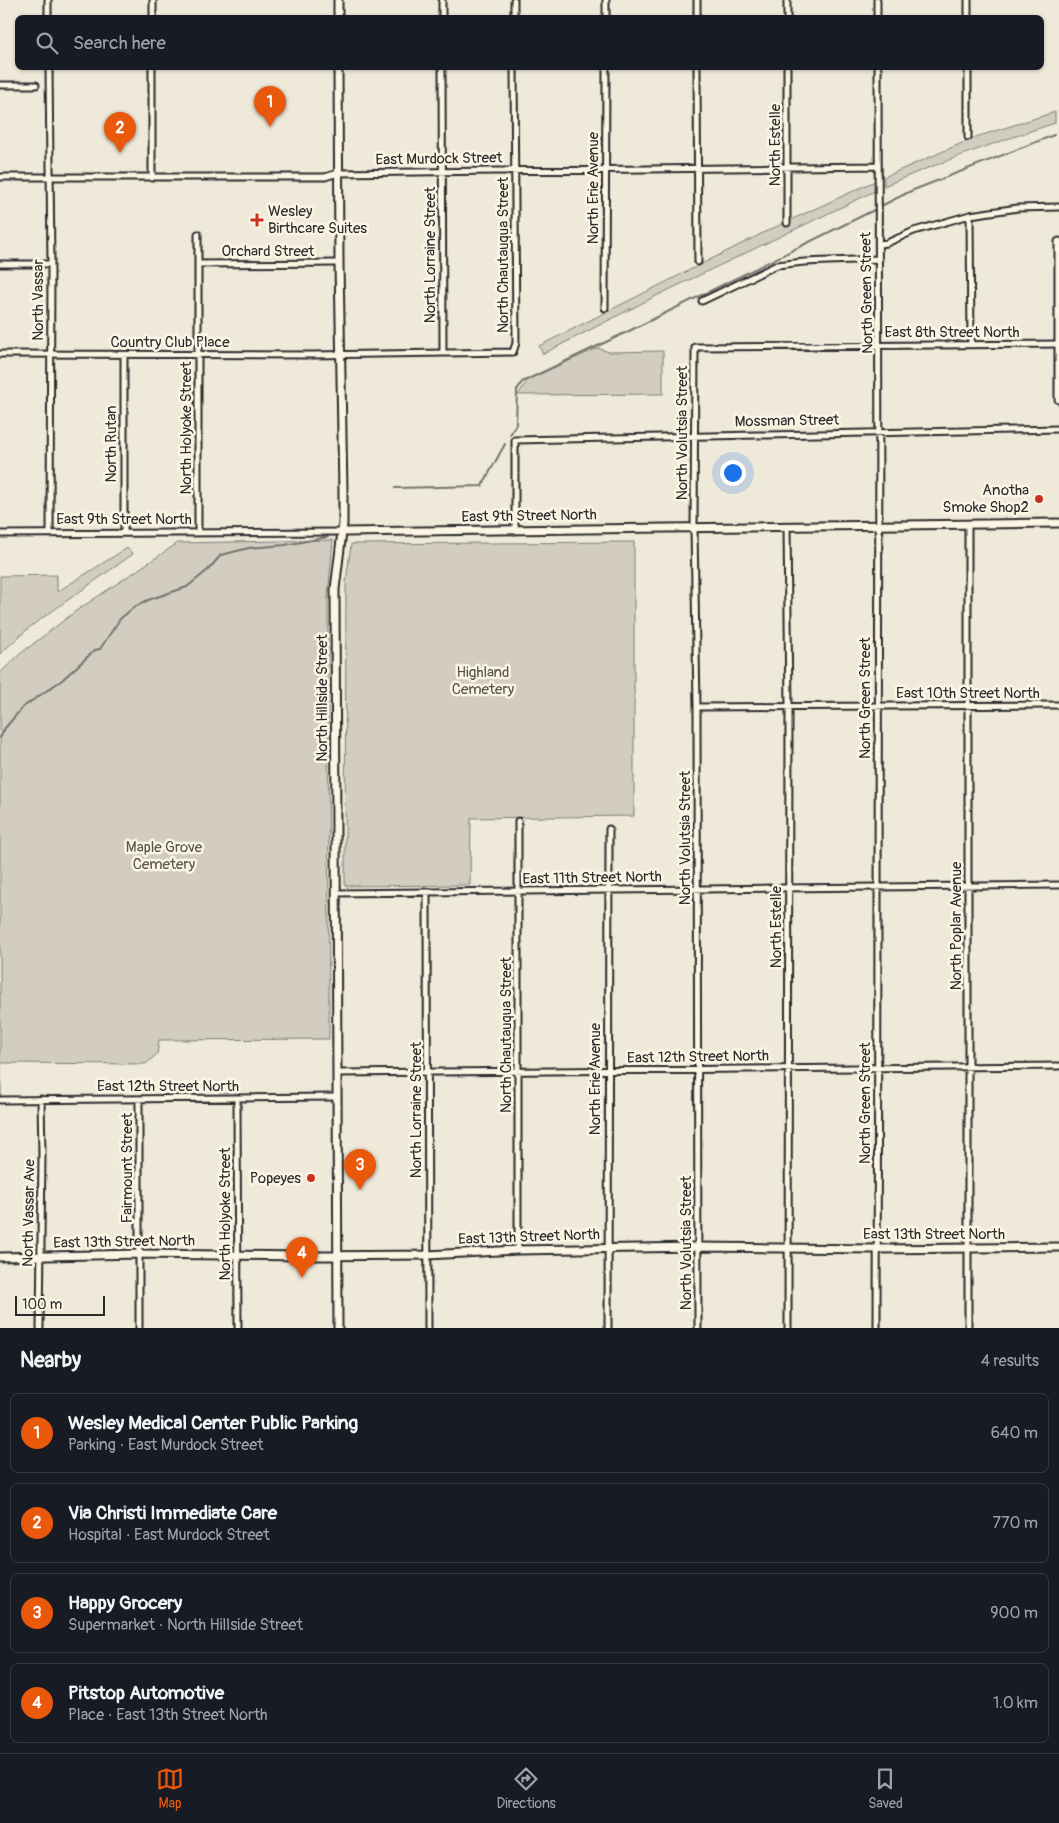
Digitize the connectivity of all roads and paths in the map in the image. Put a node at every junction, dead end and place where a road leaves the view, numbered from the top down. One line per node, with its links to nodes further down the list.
1 (48, 0): 11 (street)
2 (152, 0): 12 (street)
3 (338, 0): 13 (main road)
4 (442, 0): 14 (street)
5 (514, 0): 15 (street)
6 (606, 0): 16 (street)
7 (697, 0): 17 (street)
8 (787, 0): 18 (street)
9 (877, 0): 19 (street)
10 (968, 0): 20 (street)
11 (48, 15)
12 (152, 15)
13 (338, 15)
14 (442, 15)
15 (514, 15)
16 (606, 15)
17 (697, 15)
18 (787, 15)
19 (877, 15)
20 (968, 15)
21 (49, 70): 42 (street, North Vassar)
22 (152, 70): 43 (street)
23 (338, 70): 40 (main road, North Hillside Street)
24 (442, 70): 39 (street, North Lorraine Street)
25 (514, 70): 38 (street, North Chautauqua Street)
26 (606, 70): 37 (street, North Erie Avenue)
27 (697, 70): 36 (street)
28 (787, 70): 35 (street, North Estelle)
29 (878, 70): 34 (street, North Green Street)
30 (968, 70): 33 (street)
31 (0, 85): 32 (street)
32 (36, 85)
33 (968, 137)
34 (878, 166): 35 (street, East Murdock Street); 49 (street, North Green Street)
35 (788, 167): 36 (street, East Murdock Street); 46 (street, North Estelle)
36 (698, 168): 37 (street, East Murdock Street); 52 (street)
37 (606, 170): 38 (street, East Murdock Street); 58 (street, North Erie Avenue)
38 (514, 171): 39 (street, East Murdock Street); 63 (street, North Chautauqua Street)
39 (443, 172): 40 (street, East Murdock Street); 63 (street, North Lorraine Street)
40 (338, 173): 43 (street, East Murdock Street); 51 (main road, North Hillside Street)
41 (0, 177): 42 (street, East Murdock Street)
42 (49, 177): 43 (street, East Murdock Street); 54 (street, North Vassar)
43 (152, 178)
44 (1059, 207): 45 (street)
45 (970, 215): 49 (street); 59 (street)
46 (787, 223)
47 (198, 234): 55 (street, North Holyoke Street)
48 (1059, 242): 56 (main road)
49 (878, 244): 50 (street, North Green Street)
50 (879, 260): 57 (street); 61 (street, North Green Street)
51 (339, 262): 55 (street, Orchard Street); 65 (main road, North Hillside Street)
52 (698, 262)
53 (0, 264): 54 (street)
54 (51, 264): 66 (street, North Vassar)
55 (198, 264): 68 (street, North Holyoke Street)
56 (1059, 283): 60 (main road)
57 (702, 301)
58 (606, 308)
59 (971, 344): 60 (street, East 8th Street North); 61 (street, East 8th Street North)
60 (1059, 344): 69 (main road)
61 (880, 345): 62 (street, East 8th Street North); 71 (street, North Green Street)
62 (695, 347): 72 (street, North Volutsia Street)
63 (443, 353): 65 (street)
64 (0, 354): 66 (street, Country Club Place)
65 (340, 354): 68 (street, Country Club Place); 79 (main road, North Hillside Street)
66 (51, 355): 67 (street, Country Club Place); 83 (street, North Vassar)
67 (124, 355): 68 (street, Country Club Place); 80 (street, North Rutan)
68 (198, 355): 81 (street, North Holyoke Street)
69 (1059, 399)
70 (1059, 429): 71 (street, Mossman Street)
71 (880, 432): 72 (street, Mossman Street); 76 (street, North Green Street)
72 (694, 436): 77 (street, North Volutsia Street); 78 (street, Mossman Street)
73 (1059, 523): 74 (main road, East 9th Street North)
74 (968, 524): 76 (main road, East 9th Street North); 86 (street, North Poplar Avenue)
75 (787, 526): 76 (main road, East 9th Street North); 77 (main road, East 9th Street North); 88 (street, North Estelle)
76 (879, 526): 85 (street, North Green Street)
77 (694, 528): 78 (main road, East 9th Street North); 87 (street, North Volutsia Street)
78 (515, 531): 79 (main road, East 9th Street North)
79 (342, 532): 81 (street, East 9th Street North); 99 (main road, North Hillside Street)
80 (124, 533): 81 (street, East 9th Street North); 83 (street, East 9th Street North)
81 (198, 533)
82 (0, 534): 83 (street, East 9th Street North)
83 (50, 534)
84 (1059, 705): 86 (street, East 10th Street North)
85 (878, 706): 86 (street, East 10th Street North); 88 (street, East 10th Street North); 93 (street, North Green Street)
86 (969, 706): 92 (street, North Poplar Avenue)
87 (697, 707): 88 (street, East 10th Street North); 94 (street, North Volutsia Street)
88 (789, 707): 95 (street, North Estelle)
89 (518, 821): 97 (street, North Chautauqua Street)
90 (609, 829): 96 (street, North Erie Avenue)
91 (1059, 885): 92 (street, East 11th Street North)
92 (968, 886): 93 (street, East 11th Street North); 101 (street, North Poplar Avenue)
93 (879, 888): 95 (street, East 11th Street North); 102 (street, North Green Street)
94 (697, 889): 95 (street, East 11th Street North); 96 (street, East 11th Street North); 104 (street, North Volutsia Street)
95 (788, 889): 103 (street, North Estelle)
96 (609, 890): 97 (street, East 11th Street North); 105 (street, North Erie Avenue)
97 (518, 892): 98 (street, East 11th Street North); 107 (street, North Chautauqua Street)
98 (427, 893): 99 (street, East 11th Street North); 106 (street, North Lorraine Street)
99 (336, 894): 108 (main road, North Hillside Street)
100 (1059, 1066): 101 (street, East 12th Street North)
101 (968, 1067): 102 (street, East 12th Street North); 118 (street, North Poplar Avenue)
102 (878, 1068): 103 (street, East 12th Street North); 119 (street, North Green Street)
103 (788, 1069): 104 (street, East 12th Street North); 115 (street, North Estelle)
104 (698, 1070): 105 (street, East 12th Street North); 114 (street, North Volutsia Street)
105 (608, 1071): 107 (street, East 12th Street North); 117 (street, North Erie Avenue)
106 (428, 1072): 107 (street, East 12th Street North); 108 (street, East 12th Street North); 122 (street, North Lorraine Street)
107 (518, 1072): 120 (street, North Chautauqua Street)
108 (336, 1073): 109 (main road, North Hillside Street)
109 (337, 1097): 112 (street, East 12th Street North); 124 (main road, North Hillside Street)
110 (41, 1099): 111 (street, East 12th Street North); 113 (street, East 12th Street North); 126 (street, North Vassar Ave)
111 (139, 1099): 112 (street, East 12th Street North); 121 (street, Fairmount Street)
112 (237, 1099): 123 (street, North Holyoke Street)
113 (0, 1100)
114 (698, 1247): 115 (main road, East 13th Street North); 117 (main road, East 13th Street North); 133 (street, North Volutsia Street)
115 (788, 1247): 119 (main road, East 13th Street North); 134 (street, North Estelle)
116 (1059, 1247): 118 (main road, East 13th Street North)
117 (608, 1248): 120 (main road, East 13th Street North); 132 (street, North Erie Avenue)
118 (969, 1248): 119 (main road, East 13th Street North); 136 (street, North Poplar Avenue)
119 (878, 1249): 135 (street, North Green Street)
120 (518, 1250): 122 (main road, East 13th Street North)
121 (140, 1254): 123 (main road, East 13th Street North); 126 (main road, East 13th Street North); 128 (street, Fairmount Street)
122 (428, 1255): 124 (main road, East 13th Street North); 131 (street, North Lorraine Street)
123 (237, 1256): 124 (main road, East 13th Street North); 129 (street, North Holyoke Street)
124 (338, 1256): 130 (main road, North Hillside Street)
125 (0, 1257): 126 (main road, East 13th Street North)
126 (41, 1257): 127 (street, North Vassar Ave)
127 (40, 1328)
128 (139, 1328)
129 (238, 1328)
130 (338, 1328)
131 (428, 1328)
132 (608, 1328)
133 (698, 1328)
134 (788, 1328)
135 (877, 1328)
136 (968, 1328)

